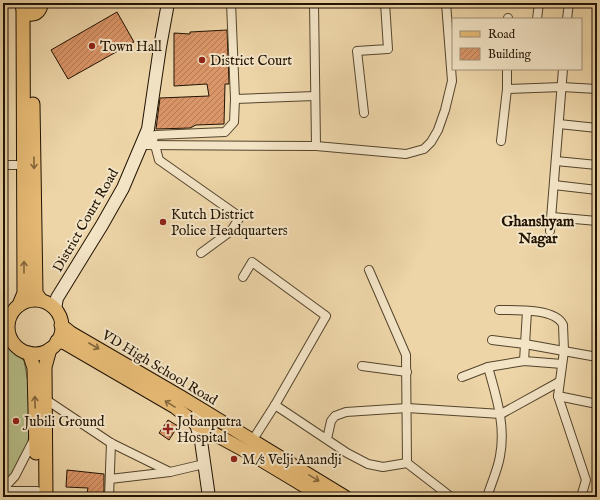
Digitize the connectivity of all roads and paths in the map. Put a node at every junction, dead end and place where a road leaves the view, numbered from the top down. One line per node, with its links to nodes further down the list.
1 (161, 3): 24 (street, District Court Road)
2 (168, 3): 24 (street, District Court Road)
3 (231, 3): 18 (street)
4 (314, 3): 17 (street)
5 (385, 3): 19 (street)
6 (446, 3): 23 (street)
7 (539, 3): 10 (street)
8 (569, 3): 11 (street)
9 (31, 6): 37 (main road, one-way to 37); 38 (main road, one-way to 9)
10 (537, 18)
11 (567, 18)
12 (507, 70): 15 (street)
13 (563, 70): 14 (street)
14 (562, 87): 15 (street); 16 (street); 20 (street)
15 (506, 89): 22 (street)
16 (597, 89)
17 (315, 96): 18 (street); 23 (street)
18 (235, 98): 24 (street)
19 (364, 113)
20 (559, 124): 21 (street); 25 (street)
21 (597, 128)
22 (501, 141)
23 (316, 146): 24 (street)
24 (146, 147): 34 (street); 37 (street, District Court Road)
25 (556, 161): 27 (street); 29 (street)
26 (16, 165): 28 (street)
27 (597, 165)
28 (3, 166)
29 (554, 185): 30 (street); 31 (street)
30 (597, 190)
31 (552, 217): 32 (street); 33 (street)
32 (597, 221)
33 (550, 231)
34 (201, 253)
35 (369, 270): 53 (street)
36 (244, 277): 59 (street)
37 (50, 303): 38 (main road); 41 (main road)
38 (12, 308): 42 (main road)
39 (499, 310): 40 (street)
40 (527, 310): 44 (street); 46 (street)
41 (62, 325): 45 (main road); 61 (main road, VD High School Road, one-way to 61)
42 (6, 326): 47 (main road)
43 (492, 340): 44 (street)
44 (525, 344): 46 (street); 49 (street)
45 (54, 345): 47 (main road); 57 (main road); 64 (main road, VD High School Road, one-way to 45)
46 (564, 352): 48 (street); 50 (street)
47 (29, 353): 65 (main road, one-way to 47)
48 (597, 357)
49 (524, 360): 50 (street); 52 (street)
50 (562, 364): 55 (street)
51 (362, 366): 53 (street)
52 (488, 367): 54 (street); 62 (street)
53 (407, 372): 60 (street)
54 (462, 377)
55 (559, 382): 56 (street); 62 (street)
56 (558, 396): 58 (street); 81 (street)
57 (45, 399): 68 (street); 74 (main road)
58 (597, 404)
59 (275, 405): 66 (street); 67 (street)
60 (407, 408): 62 (street); 66 (street); 69 (street)
61 (199, 409): 63 (main road, VD High School Road); 64 (street)
62 (501, 414): 80 (street)
63 (211, 416): 64 (street); 67 (main road, VD High School Road)
64 (201, 431): 70 (street); 77 (main road, VD High School Road)
65 (36, 436): 73 (street); 74 (main road)
66 (327, 439): 69 (street)
67 (252, 441): 78 (main road, VD High School Road, one-way to 78)
68 (111, 443): 71 (street); 72 (street)
69 (407, 463): 79 (street)
70 (204, 464): 71 (street); 76 (street)
71 (170, 472): 72 (street)
72 (110, 480): 75 (street)
73 (3, 490): 74 (street)
74 (40, 495)
75 (109, 497)
76 (210, 497)
77 (323, 497)
78 (345, 497)
79 (451, 497)
80 (487, 497)
81 (581, 497)

